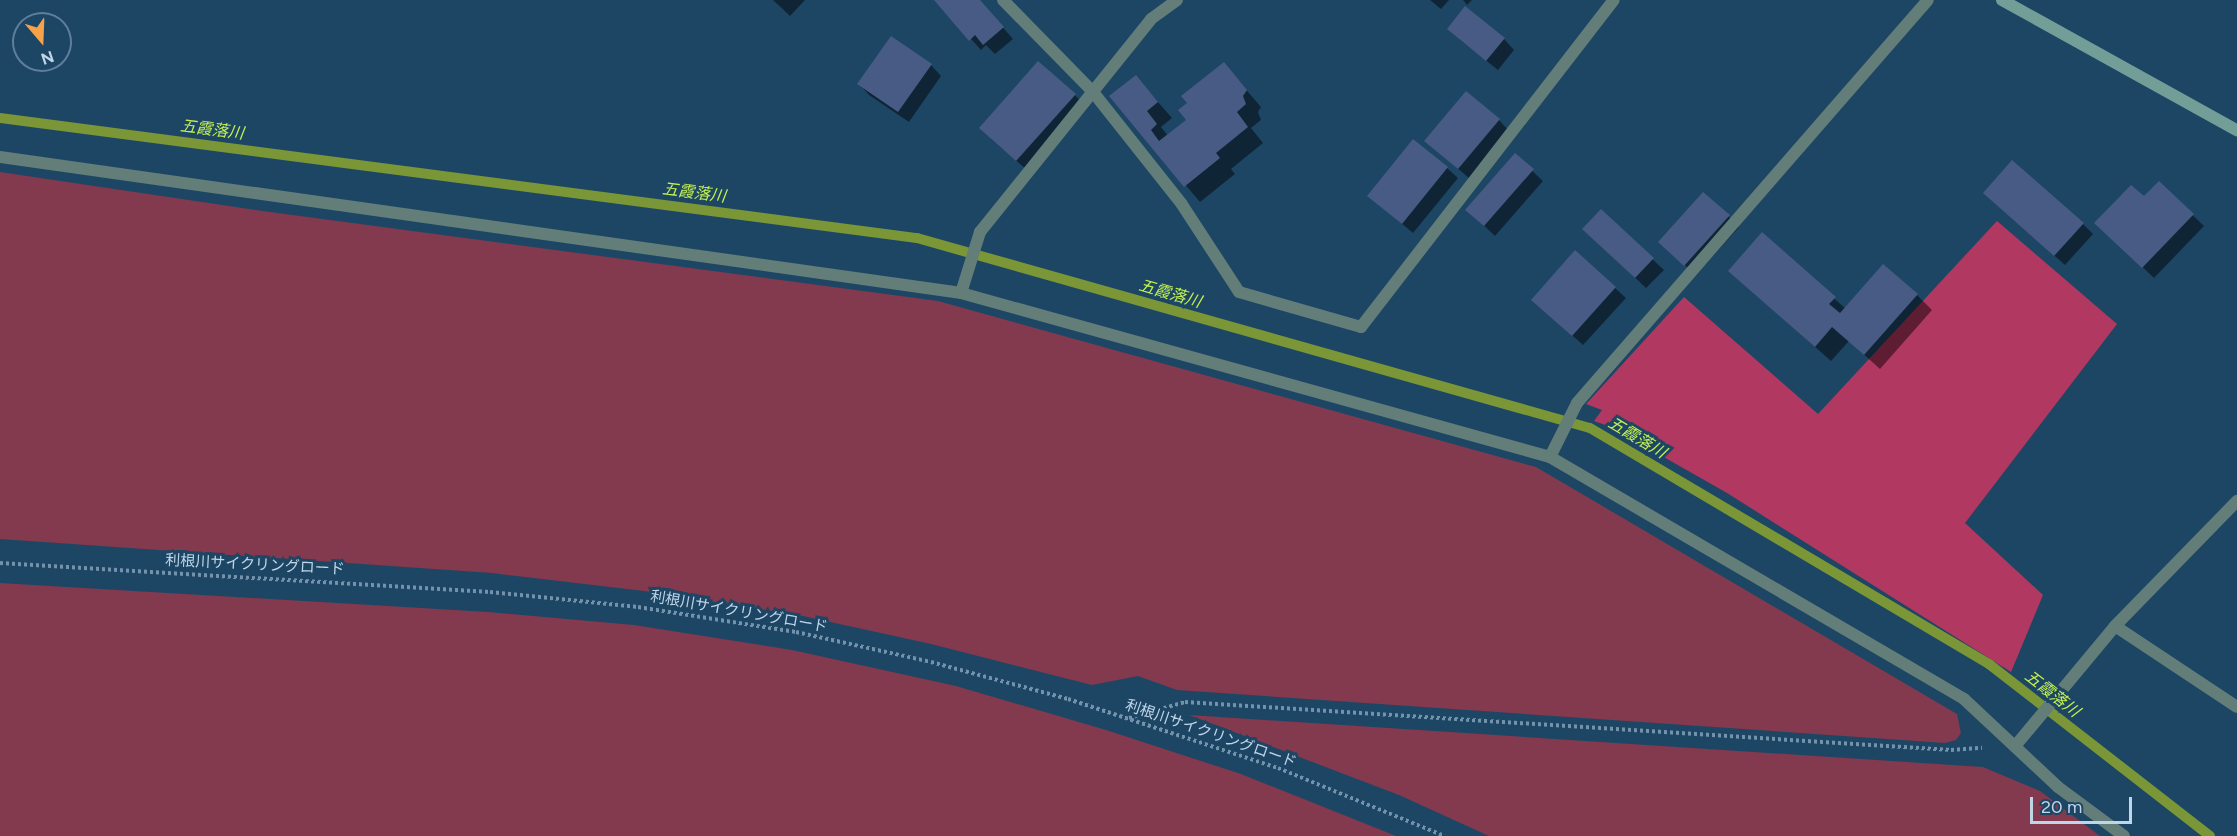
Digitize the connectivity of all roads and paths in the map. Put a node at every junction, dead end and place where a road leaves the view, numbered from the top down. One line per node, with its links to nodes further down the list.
1 (1003, 0): 6 (street)
2 (1177, 0): 6 (street)
3 (1614, 0): 6 (street)
4 (1928, 0): 10 (street)
5 (2002, 0): 7 (street)
6 (1093, 92): 9 (street)
7 (2237, 130)
8 (0, 157): 9 (street)
9 (961, 293): 10 (street)
10 (1550, 457): 16 (street)
11 (2237, 501): 13 (street)
12 (0, 562): 15 (path, 利根川サイクリングロード)
13 (2115, 626): 14 (street); 16 (street)
14 (2237, 707)
15 (1128, 718): 16 (path); 17 (path, 利根川サイクリングロード)
16 (2016, 745): 18 (street)
17 (1445, 836)
18 (2124, 836)

